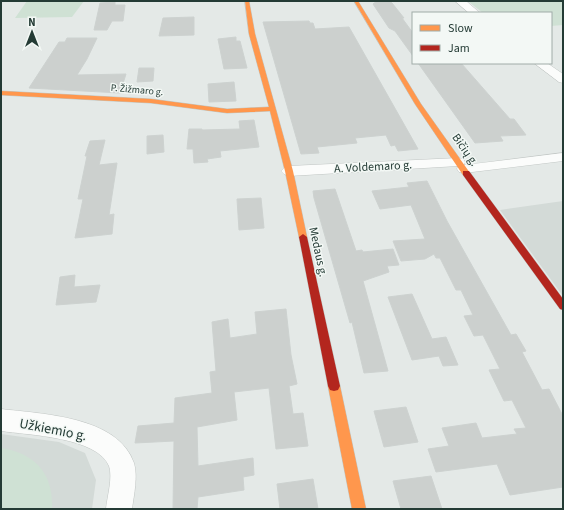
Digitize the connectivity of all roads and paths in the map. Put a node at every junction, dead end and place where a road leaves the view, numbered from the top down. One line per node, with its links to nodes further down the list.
1 (247, 1): 8 (street, Medaus g.)
2 (356, 1): 10 (street, Bičių g.)
3 (460, 1): 4 (street)
4 (474, 12)
5 (541, 64): 6 (street)
6 (563, 79)
7 (1, 93): 8 (street, P. Žižmaro g.)
8 (271, 109): 11 (street, Medaus g.)
9 (563, 157): 10 (street, A. Voldemaro g.)
10 (461, 166): 11 (street, A. Voldemaro g.); 12 (street, Bičių g.)
11 (289, 171): 15 (street, Medaus g.)
12 (563, 306)
13 (1, 420): 14 (street, Užkiemio g.)
14 (119, 509)
15 (359, 509)

